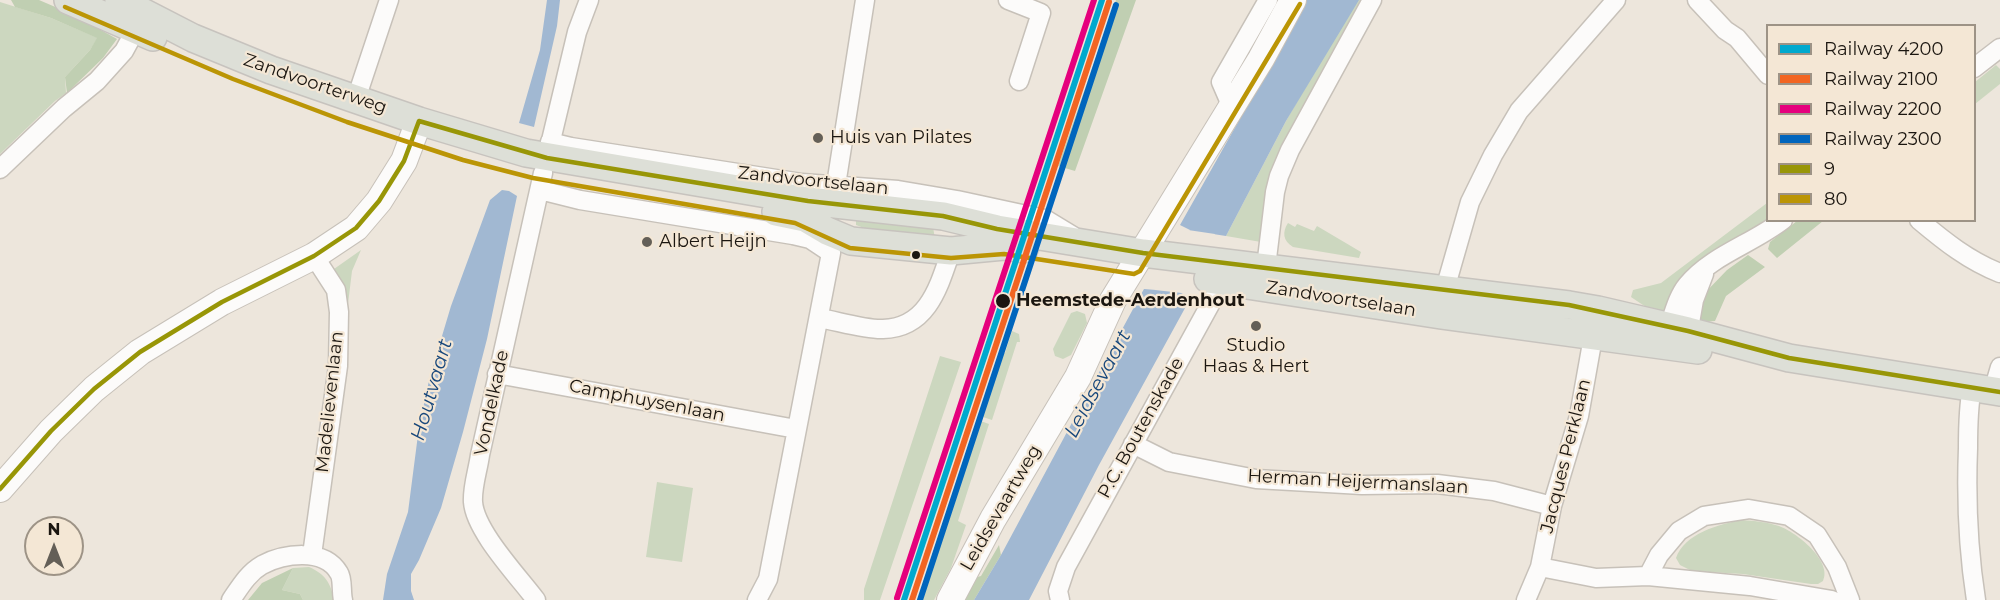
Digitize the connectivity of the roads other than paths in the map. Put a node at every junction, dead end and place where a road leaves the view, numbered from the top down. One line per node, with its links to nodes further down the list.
1 (68, 0): 11 (main road, Zandvoorterweg)
2 (389, 0): 16 (street)
3 (589, 0): 20 (street, Vondelkade)
4 (865, 0): 22 (street)
5 (1008, 0): 15 (street)
6 (1268, 0): 17 (street)
7 (1293, 0): 17 (street, Leidsevaartweg)
8 (1372, 0): 31 (street)
9 (1616, 0): 35 (street)
10 (1697, 0): 14 (street)
11 (126, 11): 16 (main road, Zandvoorterweg); 21 (street)
12 (2000, 48): 13 (street)
13 (1976, 66)
14 (1766, 74)
15 (1019, 81)
16 (356, 101): 18 (main road, Zandvoorterweg)
17 (1232, 105): 30 (street, Leidsevaartweg)
18 (416, 129): 19 (main road, Zandvoorterweg); 29 (street)
19 (516, 158): 20 (main road, Zandvoortselaan)
20 (545, 166): 22 (main road, Zandvoortselaan); 22 (street, Zandvoortselaan); 27 (main road, Zandvoortselaan); 40 (street, Vondelkade)
21 (0, 169)
22 (838, 195): 23 (main road, Zandvoortselaan); 26 (street, Zandvoortselaan); 27 (main road)
23 (943, 216): 26 (main road, Zandvoortselaan); 28 (main road)
24 (1781, 222): 39 (street)
25 (1922, 222): 33 (street)
26 (1085, 243): 30 (main road, Zandvoortselaan)
27 (841, 247): 28 (main road, Zandvoortselaan); 37 (street)
28 (951, 251): 30 (main road, Zandvoortselaan); 37 (street)
29 (314, 256): 44 (street); 46 (street, Madelievenlaan)
30 (1138, 260): 32 (main road, Zandvoortselaan); 53 (street, Leidsevaartweg)
31 (1267, 260): 32 (main road, Zandvoortselaan); 35 (main road, Zandvoortselaan)
32 (1196, 268): 34 (main road, Zandvoortselaan)
33 (2000, 273)
34 (1223, 281): 38 (main road, Zandvoortselaan); 43 (street, P.C. Boutenskade)
35 (1445, 289): 36 (main road, Zandvoortselaan)
36 (1598, 309): 38 (street, Jacques Perklaan); 39 (main road, Zandvoortselaan)
37 (819, 318): 42 (street)
38 (1593, 336): 39 (main road, Zandvoortselaan); 45 (street, Jacques Perklaan)
39 (1677, 338): 41 (main road, Zandvoortselaan)
40 (497, 374): 42 (street, Camphuysenlaan); 51 (street, Vondelkade)
41 (1991, 384): 58 (street)
42 (796, 429): 52 (street)
43 (1132, 444): 45 (street, Herman Heijermanslaan); 54 (street, P.C. Boutenskade)
44 (0, 489)
45 (1551, 506): 47 (street, Jacques Perklaan)
46 (312, 555): 49 (street); 50 (street)
47 (1540, 567): 48 (street); 55 (street, Jacques Perklaan)
48 (1648, 576): 56 (street); 57 (street)
49 (231, 600)
50 (344, 600)
51 (536, 600)
52 (757, 600)
53 (950, 600)
54 (1060, 600)
55 (1526, 600)
56 (1832, 600)
57 (1850, 600)
58 (1974, 600)

